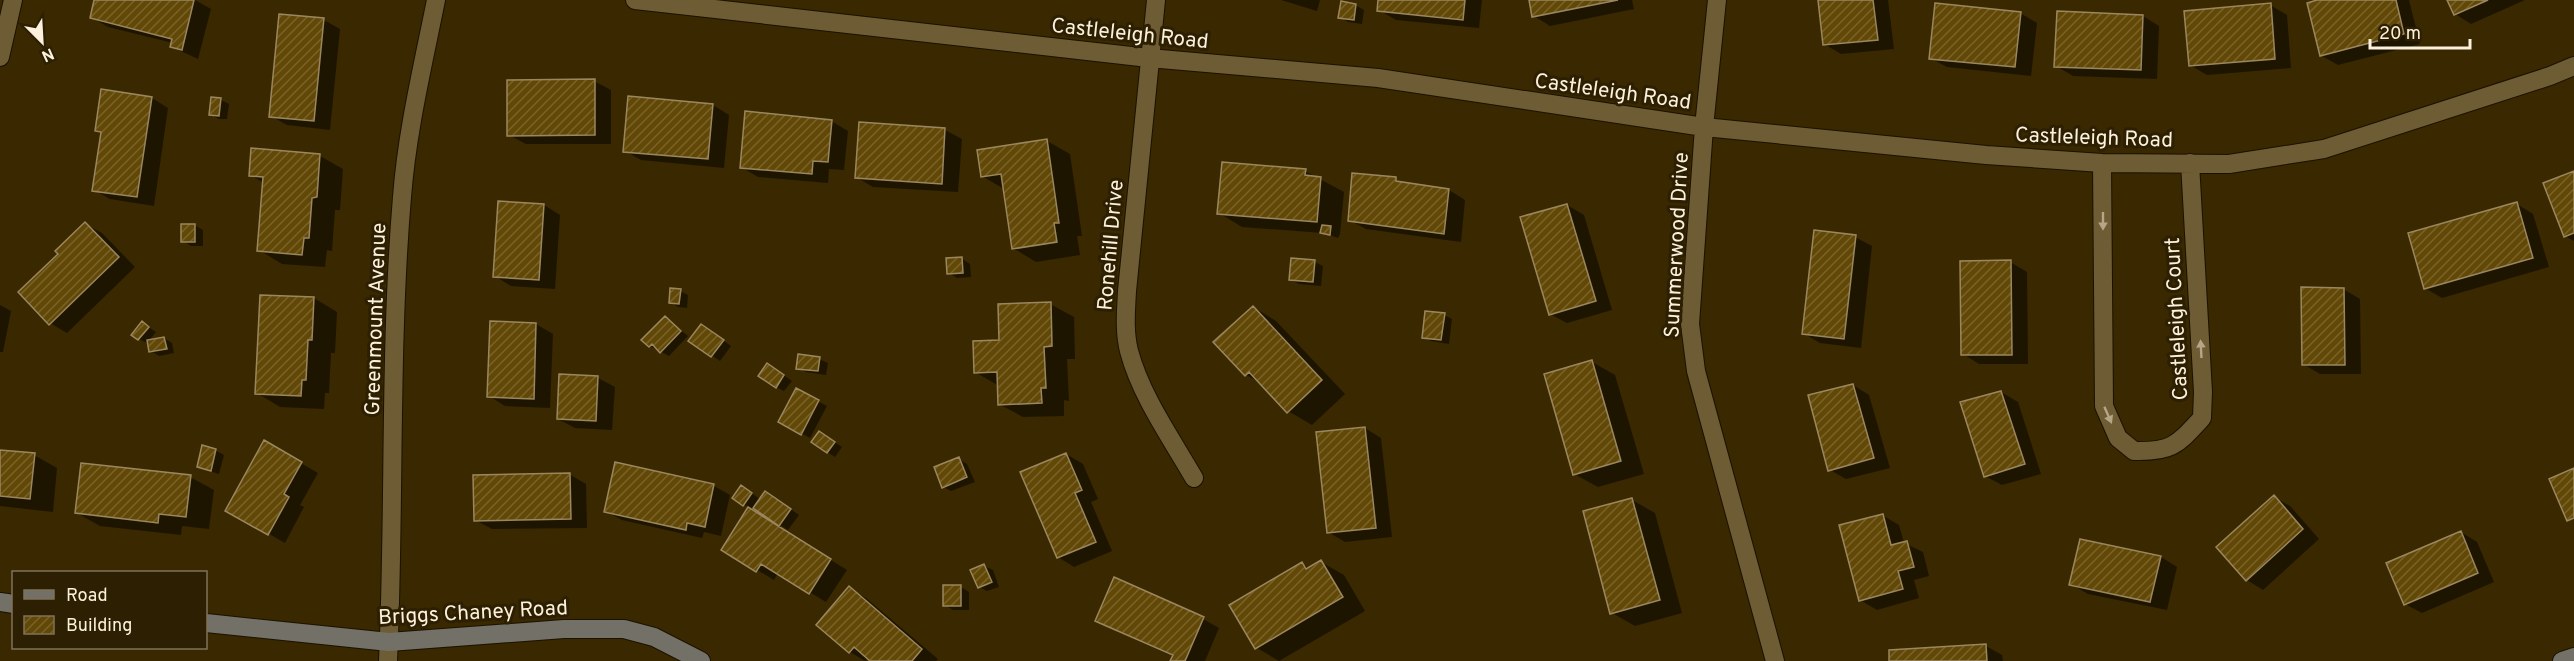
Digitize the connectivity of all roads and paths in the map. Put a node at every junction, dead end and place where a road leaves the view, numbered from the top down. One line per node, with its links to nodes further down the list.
1 (13, 0): 6 (street)
2 (436, 0): 14 (street, Greenmount Avenue)
3 (635, 0): 7 (street, Castleleigh Road)
4 (1155, 0): 7 (street, Ronehill Drive)
5 (1717, 0): 9 (street, Summerwood Drive)
6 (0, 57)
7 (1149, 58): 9 (street, Castleleigh Road); 12 (street, Ronehill Drive)
8 (2574, 66): 11 (street, Castleleigh Road)
9 (1704, 127): 10 (street, Castleleigh Road); 18 (street, Summerwood Drive)
10 (2102, 163): 11 (street, Castleleigh Road); 11 (street, Castleleigh Court, one-way to 11)
11 (2190, 163)
12 (1194, 478)
13 (207, 623): 14 (main road, Briggs Chaney Road)
14 (389, 642): 16 (street, Greenmount Avenue); 17 (main road, Briggs Chaney Road)
15 (2574, 657): 19 (main road)
16 (388, 661)
17 (701, 661)
18 (1775, 661)
19 (2562, 661)

